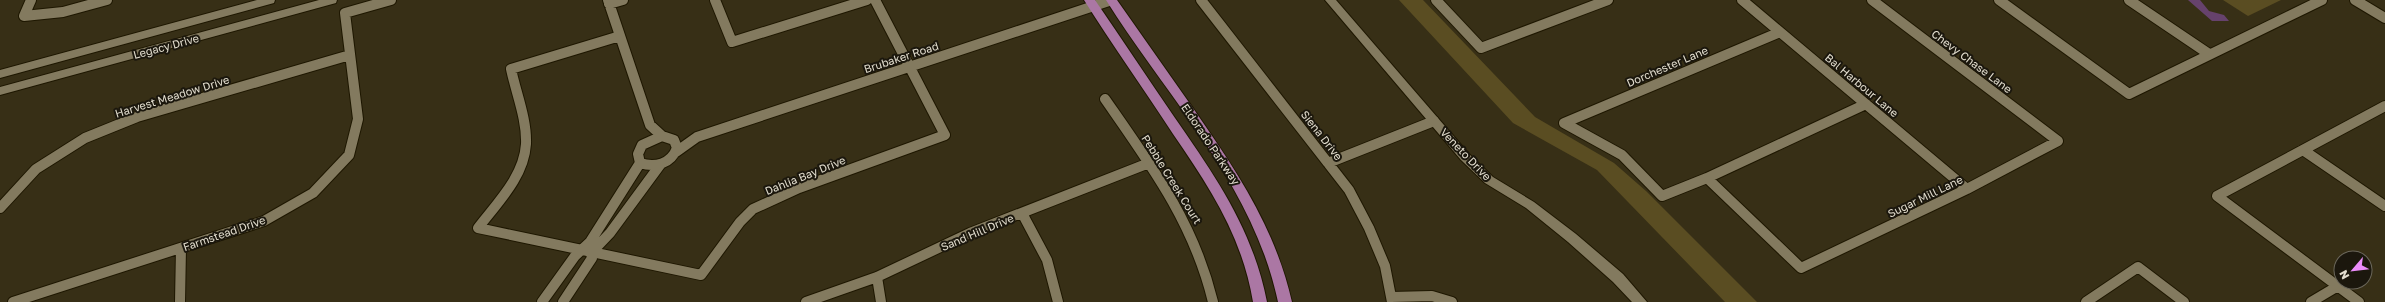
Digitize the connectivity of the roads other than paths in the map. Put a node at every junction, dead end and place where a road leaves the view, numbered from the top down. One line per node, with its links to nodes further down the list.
1 (31, 0): 2 (street)
2 (107, 0)
3 (270, 0): 29 (main road, Legacy Drive)
4 (332, 0): 30 (main road, Legacy Drive)
5 (392, 0): 27 (street, Farmstead Drive)
6 (623, 0): 21 (street)
7 (716, 0): 8 (street)
8 (867, 0)
9 (875, 0): 28 (street)
10 (1112, 0): 22 (street, Brubaker Road); 68 (main road, Eldorado Parkway)
11 (1202, 0): 45 (street, Siena Drive)
12 (1330, 0): 34 (main road, Veneto Drive)
13 (1436, 0): 14 (street)
14 (1608, 0)
15 (1742, 0): 24 (street, Bal Harbour Lane)
16 (1872, 0): 39 (street, Chevy Chase Lane)
17 (1999, 0): 26 (street)
18 (2129, 0): 26 (street)
19 (2322, 0): 26 (street)
20 (2355, 0): 23 (street)
21 (609, 2): 25 (street)
22 (1091, 3): 28 (street, Brubaker Road); 67 (main road, Eldorado Parkway)
23 (2385, 18)
24 (1780, 32): 32 (street, Bal Harbour Lane); 47 (street, Dorchester Lane)
25 (620, 36): 35 (street); 53 (street)
26 (2209, 54)
27 (350, 55): 50 (street, Harvest Meadow Drive); 52 (street, Farmstead Drive)
28 (910, 67): 37 (street, Brubaker Road); 53 (street, Dahlia Bay Drive)
29 (0, 74)
30 (0, 91)
31 (1105, 98): 44 (street, Pebble Creek Court)
32 (1866, 104): 47 (street); 48 (street, Bal Harbour Lane)
33 (2385, 106): 41 (street)
34 (1434, 121): 45 (street); 70 (main road, Veneto Drive)
35 (650, 125): 36 (street); 40 (street)
36 (662, 136): 38 (street); 40 (street)
37 (697, 137): 38 (street, Brubaker Road); 42 (street, Brubaker Road)
38 (674, 140): 42 (street)
39 (2058, 141): 48 (street, Sugar Mill Lane)
40 (645, 142): 43 (street)
41 (2303, 150): 49 (street); 55 (street)
42 (676, 152): 46 (street)
43 (640, 163): 46 (street); 53 (street)
44 (1149, 163): 51 (street, Sand Hill Drive); 66 (street, Pebble Creek Court)
45 (1328, 163): 58 (street, Siena Drive)
46 (660, 165): 53 (street)
47 (1708, 178): 48 (street, Sugar Mill Lane)
48 (1967, 189)
49 (2385, 206)
50 (0, 208)
51 (1022, 213): 54 (street, Sand Hill Drive); 65 (street)
52 (181, 248): 59 (street, Farmstead Drive); 60 (street)
53 (587, 252): 61 (street); 62 (street)
54 (877, 277): 63 (street, Sand Hill Drive); 64 (street)
55 (2333, 282)
56 (2333, 289): 73 (street)
57 (2343, 290): 74 (street)
58 (1392, 299): 69 (street)
59 (13, 302)
60 (180, 302)
61 (542, 302)
62 (563, 302)
63 (806, 302)
64 (881, 302)
65 (1058, 302)
66 (1214, 302)
67 (1260, 302)
68 (1285, 302)
69 (1452, 302)
70 (1640, 302)
71 (2086, 302): 72 (street)
72 (2184, 302)
73 (2311, 302)
74 (2359, 302)

